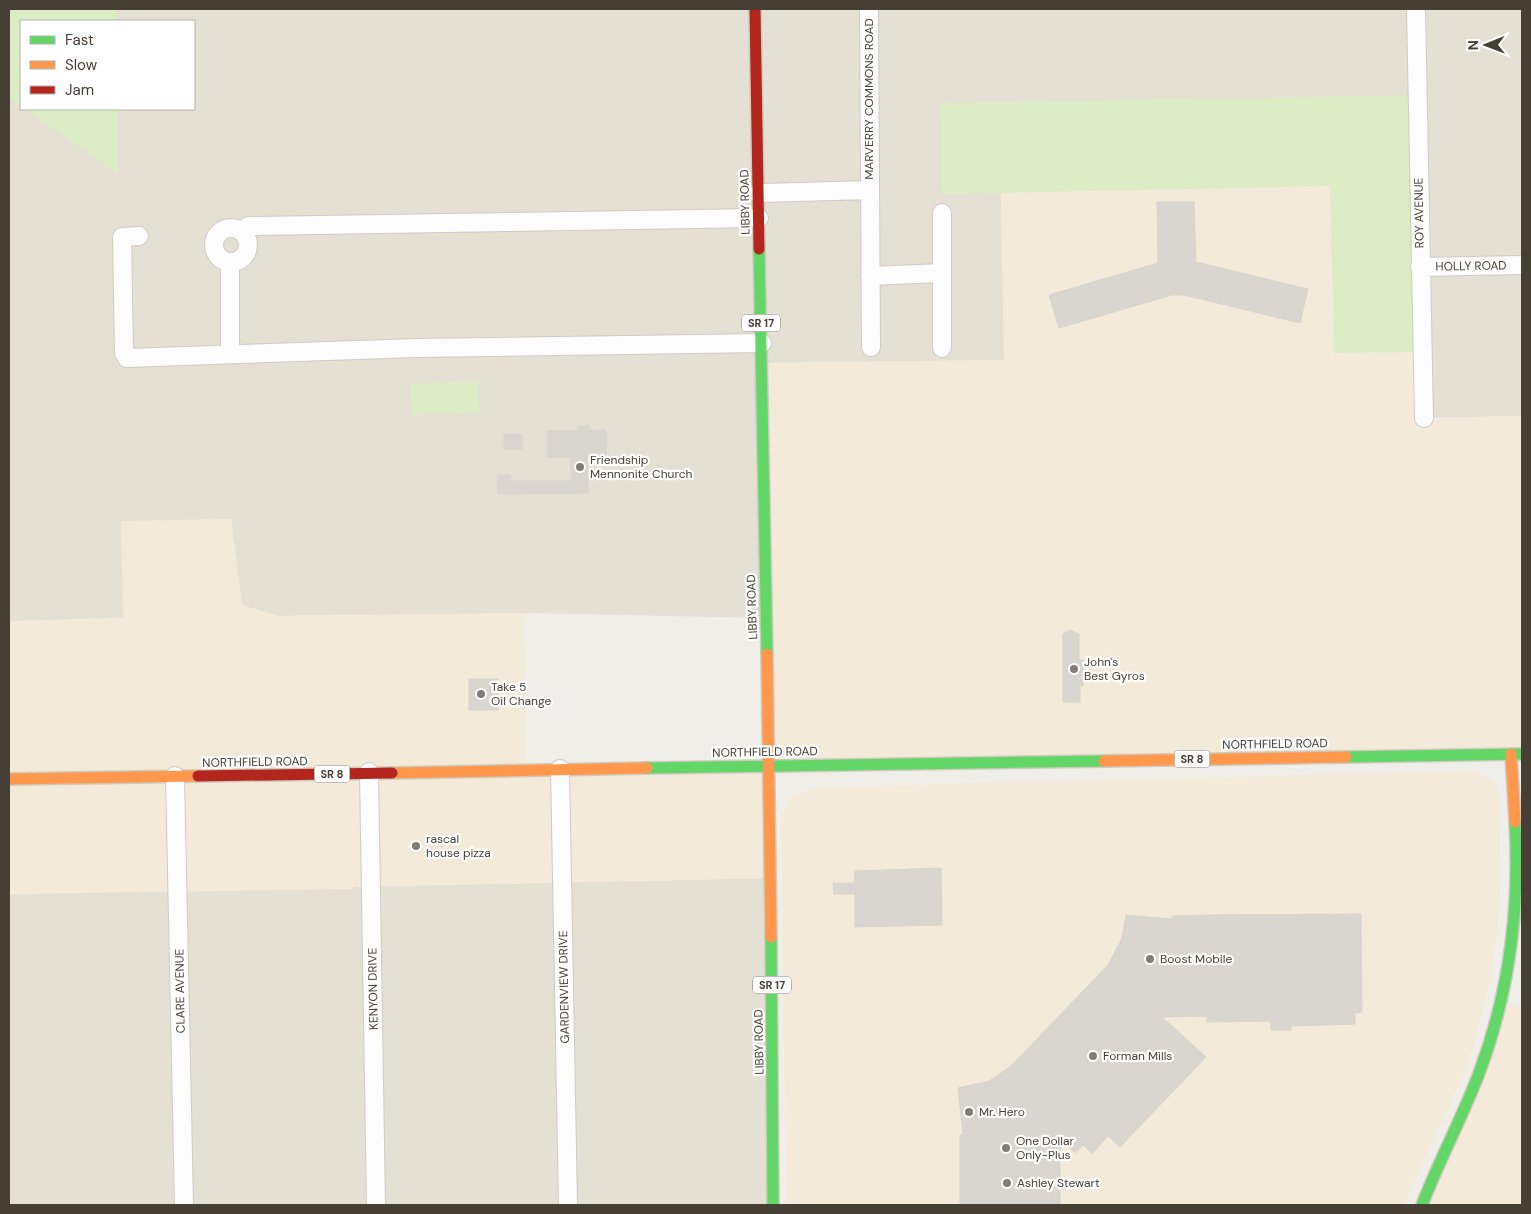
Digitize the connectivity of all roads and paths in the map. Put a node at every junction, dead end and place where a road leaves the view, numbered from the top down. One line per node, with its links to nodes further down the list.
1 (755, 9): 5 (main road, LIBBY ROAD / SR 17)
2 (869, 9): 4 (street, MARVERRY COMMONS ROAD)
3 (1416, 9): 12 (street, ROY AVENUE)
4 (870, 190): 5 (street, MARVERRY COMMONS ROAD); 14 (street, MARVERRY COMMONS ROAD)
5 (758, 193): 7 (main road, LIBBY ROAD / SR 17)
6 (942, 213): 13 (street)
7 (759, 218): 8 (street); 15 (main road, LIBBY ROAD / SR 17)
8 (242, 232): 10 (street); 10 (street)
9 (138, 236): 18 (street)
10 (230, 263): 18 (street)
11 (1522, 265): 12 (street, HOLLY ROAD)
12 (1420, 267): 19 (street, ROY AVENUE)
13 (942, 273): 14 (street); 17 (street)
14 (870, 276): 16 (street, MARVERRY COMMONS ROAD)
15 (762, 343): 18 (street); 21 (main road, LIBBY ROAD / SR 17)
16 (871, 347)
17 (942, 348)
18 (230, 354)
19 (1424, 418)
20 (1517, 754): 21 (main road, NORTHFIELD ROAD / SR 8); 30 (main road)
21 (770, 766): 22 (main road, NORTHFIELD ROAD / SR 8); 29 (main road, LIBBY ROAD / SR 17)
22 (560, 769): 23 (main road, NORTHFIELD ROAD / SR 8); 28 (street, GARDENVIEW DRIVE)
23 (370, 772): 24 (main road, NORTHFIELD ROAD / SR 8); 27 (street, KENYON DRIVE)
24 (175, 776): 25 (main road, NORTHFIELD ROAD / SR 8); 26 (street, CLARE AVENUE)
25 (9, 779)
26 (184, 1205)
27 (376, 1205)
28 (568, 1205)
29 (773, 1205)
30 (1422, 1205)

